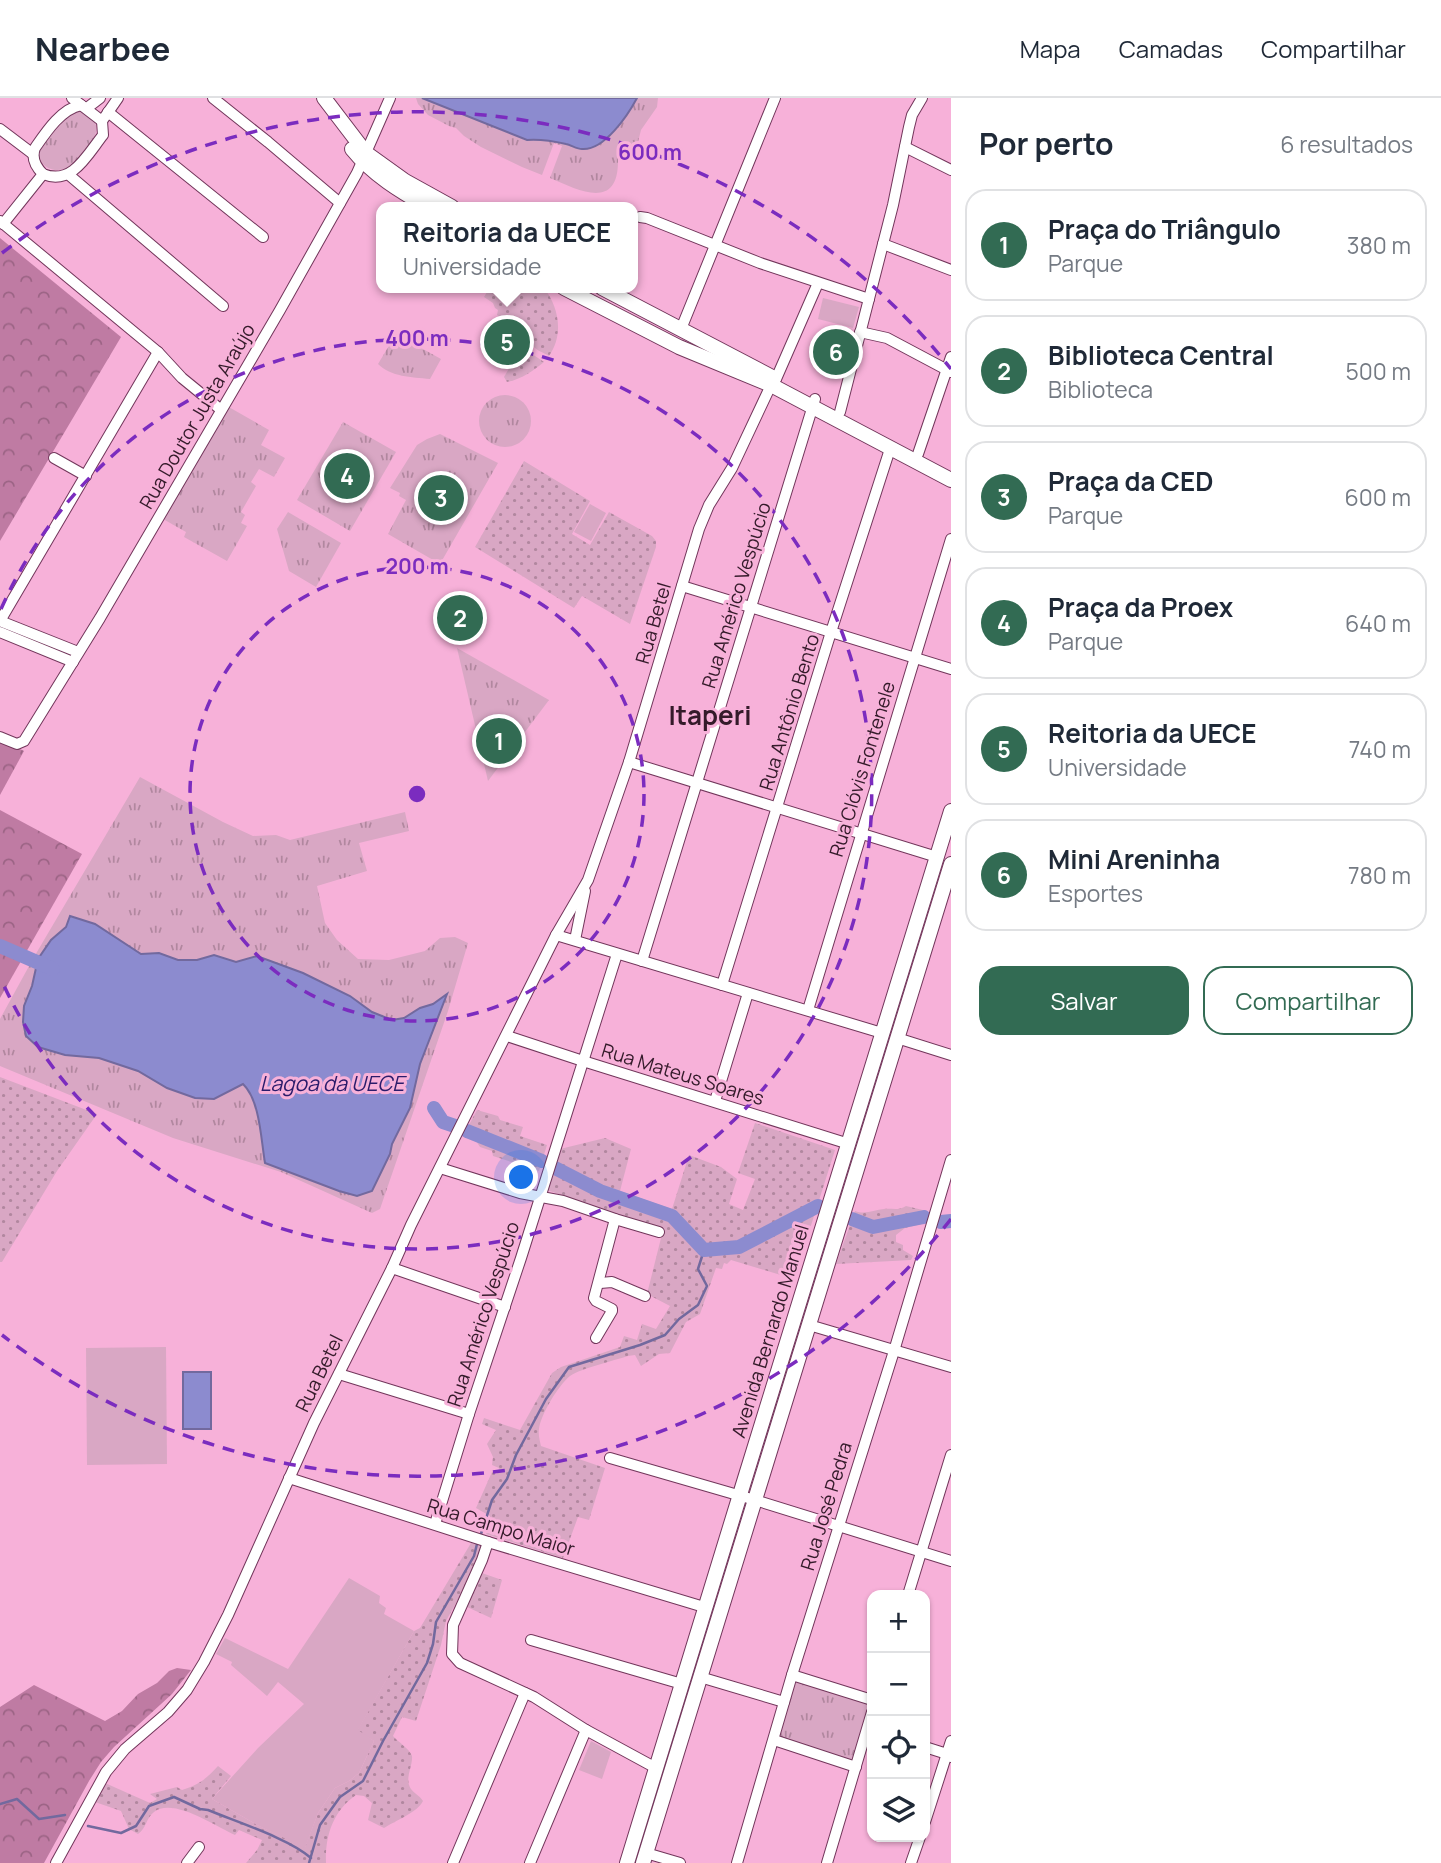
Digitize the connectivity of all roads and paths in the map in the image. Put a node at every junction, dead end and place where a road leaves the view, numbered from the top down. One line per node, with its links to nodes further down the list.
1 (100, 98): 9 (street)
2 (118, 98): 10 (street)
3 (213, 98): 20 (street)
4 (313, 98): 14 (main road)
5 (324, 98): 14 (main road)
6 (390, 98): 14 (street, Rua Doutor Justa Araújo)
7 (775, 98): 25 (street)
8 (922, 98): 12 (street)
9 (80, 104): 10 (street); 13 (street)
10 (105, 116): 17 (street); 23 (street)
11 (0, 129): 13 (street)
12 (905, 147): 15 (street); 24 (street)
13 (33, 154): 16 (street)
14 (364, 157): 18 (main road); 19 (main road); 20 (street, Rua Doutor Justa Araújo)
15 (951, 170)
16 (43, 174): 17 (street); 22 (street)
17 (69, 175): 31 (street)
18 (420, 202)
19 (443, 202)
20 (340, 203): 40 (street, Rua Doutor Justa Araújo)
21 (640, 217): 25 (street)
22 (2, 223): 35 (street)
23 (263, 237)
24 (883, 244): 26 (street); 30 (street)
25 (715, 245): 27 (street); 32 (street)
26 (951, 270)
27 (818, 283): 30 (street); 38 (street, Rua Betel)
28 (574, 293): 34 (main road)
29 (612, 293): 32 (main road)
30 (869, 299): 33 (street)
31 (223, 306)
32 (681, 329): 34 (main road); 38 (main road)
33 (860, 332): 37 (street); 41 (street)
34 (679, 347): 38 (main road)
35 (158, 352): 40 (street); 46 (street)
36 (951, 358): 37 (street)
37 (949, 371): 43 (street)
38 (774, 382): 39 (main road); 49 (street, Rua Betel)
39 (813, 403): 41 (main road); 42 (main road); 50 (street, Rua Américo Vespúcio)
40 (220, 409): 54 (street, Rua Doutor Justa Araújo)
41 (840, 412): 43 (main road)
42 (890, 449): 47 (main road); 53 (street, Rua Antônio Bento)
43 (918, 454): 45 (main road)
44 (54, 457): 46 (street)
45 (951, 471)
46 (86, 476): 51 (street)
47 (951, 480)
48 (951, 540): 55 (street, Rua Clóvis Fontenele)
49 (682, 586): 50 (street); 58 (street, Rua Betel)
50 (750, 608): 53 (street); 59 (street, Rua Américo Vespúcio)
51 (0, 621): 54 (street)
52 (0, 632): 54 (street)
53 (831, 632): 55 (street); 60 (street, Rua Antônio Bento)
54 (75, 657): 57 (street, Rua Doutor Justa Araújo)
55 (915, 657): 56 (street); 62 (street, Rua Clóvis Fontenele)
56 (951, 669)
57 (0, 737)
58 (629, 762): 59 (street); 65 (street, Rua Betel)
59 (696, 784): 60 (street); 69 (street, Rua Américo Vespúcio)
60 (778, 808): 62 (street); 70 (street, Rua Antônio Bento)
61 (951, 811): 63 (main road, Avenida Bernardo Manuel)
62 (860, 834): 63 (street); 72 (street, Rua Clóvis Fontenele)
63 (937, 857): 73 (main road, Avenida Bernardo Manuel)
64 (951, 864): 75 (main road, Avenida Bernardo Manuel)
65 (588, 880): 66 (street, Rua Betel); 67 (street, Rua Betel)
66 (556, 935): 67 (street); 74 (street, Rua Betel)
67 (575, 940): 68 (street)
68 (617, 954): 69 (street); 77 (street, Rua Américo Vespúcio)
69 (642, 961): 70 (street)
70 (723, 985): 71 (street)
71 (748, 993): 72 (street); 82 (street)
72 (808, 1010): 73 (street)
73 (882, 1033): 78 (main road, Avenida Bernardo Manuel)
74 (507, 1036): 77 (street, Rua Mateus Soares); 85 (street, Rua Betel)
75 (897, 1038): 76 (street); 79 (main road, Avenida Bernardo Manuel)
76 (951, 1055)
77 (583, 1061): 82 (street, Rua Mateus Soares); 86 (street, Rua Américo Vespúcio)
78 (873, 1063): 79 (main road); 80 (main road, Avenida Bernardo Manuel)
79 (888, 1067): 81 (main road, Avenida Bernardo Manuel)
80 (864, 1094): 81 (main road); 83 (main road, Avenida Bernardo Manuel)
81 (879, 1097): 93 (main road, Avenida Bernardo Manuel)
82 (715, 1101): 83 (street, Rua Mateus Soares)
83 (849, 1144): 99 (main road, Avenida Bernardo Manuel)
84 (951, 1160): 95 (street, Rua José Pedra)
85 (440, 1168): 86 (street); 89 (street, Rua Betel)
86 (539, 1197): 87 (street); 92 (street, Rua Américo Vespúcio)
87 (615, 1219): 88 (street); 90 (street)
88 (659, 1232)
89 (391, 1268): 92 (street); 97 (street, Rua Betel)
90 (600, 1283): 91 (street); 94 (street)
91 (645, 1296)
92 (505, 1307): 98 (street, Rua Américo Vespúcio)
93 (809, 1325): 95 (street); 100 (main road, Avenida Bernardo Manuel)
94 (596, 1338)
95 (894, 1351): 96 (street); 107 (street, Rua José Pedra)
96 (951, 1367)
97 (339, 1374): 98 (street); 103 (street, Rua Betel)
98 (469, 1414): 106 (street, Rua Américo Vespúcio)
99 (759, 1432): 100 (main road); 104 (main road, Avenida Bernardo Manuel)
100 (774, 1436): 105 (main road, Avenida Bernardo Manuel)
101 (951, 1455): 109 (street)
102 (610, 1458): 104 (street)
103 (289, 1478): 106 (street, Rua Campo Maior); 132 (street, Rua Betel)
104 (738, 1496): 105 (street); 112 (main road, Avenida Bernardo Manuel)
105 (755, 1500): 107 (street); 115 (main road, Avenida Bernardo Manuel)
106 (435, 1524): 108 (street, Rua Campo Maior)
107 (838, 1526): 109 (street); 114 (street, Rua José Pedra)
108 (488, 1542): 112 (street, Rua Campo Maior); 117 (street)
109 (921, 1552): 110 (street); 111 (street)
110 (951, 1561)
111 (910, 1590)
112 (704, 1607): 116 (main road, Avenida Bernardo Manuel)
113 (531, 1640): 116 (street)
114 (792, 1675): 118 (street); 119 (street, Rua José Pedra)
115 (700, 1677): 119 (street); 131 (main road, Avenida Bernardo Manuel)
116 (682, 1684): 127 (main road, Avenida Bernardo Manuel)
117 (525, 1693): 120 (street); 134 (street)
118 (867, 1698)
119 (784, 1702): 122 (street, Rua José Pedra)
120 (586, 1730): 127 (street); 135 (street)
121 (867, 1737): 126 (street)
122 (774, 1740): 126 (street); 138 (street, Rua José Pedra)
123 (951, 1741): 125 (street)
124 (930, 1749): 125 (street)
125 (950, 1755): 128 (street)
126 (856, 1767): 139 (street)
127 (656, 1769): 136 (main road, Avenida Bernardo Manuel)
128 (930, 1809)
129 (918, 1842): 140 (street)
130 (199, 1847): 133 (street)
131 (645, 1858): 137 (street)
132 (56, 1863)
133 (187, 1863)
134 (453, 1863)
135 (530, 1863)
136 (627, 1863)
137 (680, 1863)
138 (737, 1863)
139 (827, 1863)
140 (911, 1863)

